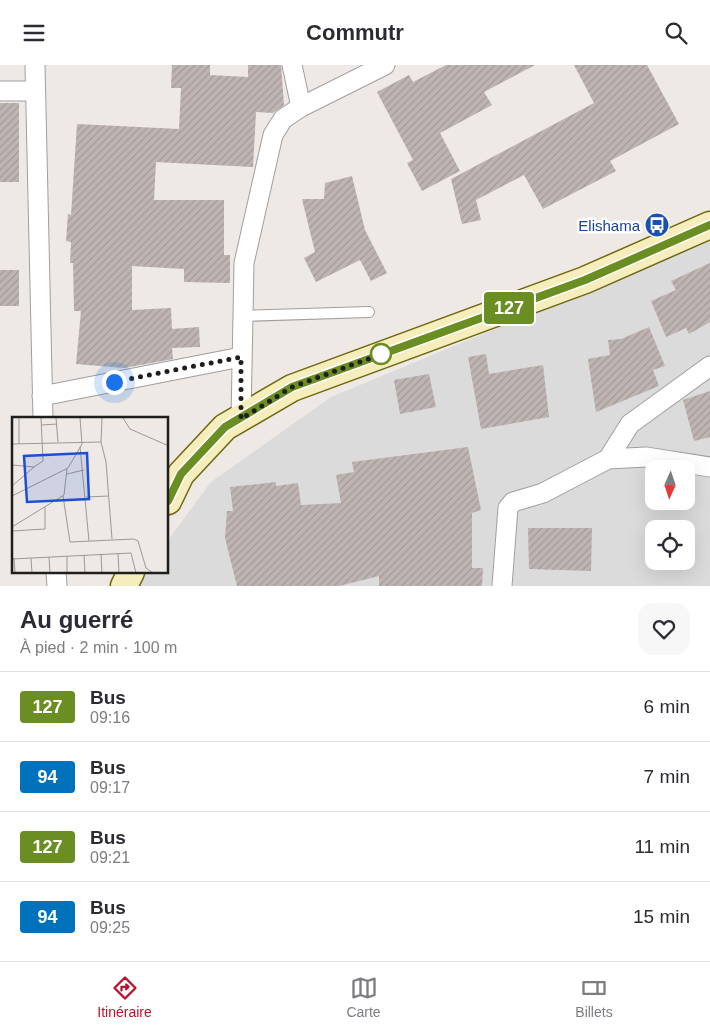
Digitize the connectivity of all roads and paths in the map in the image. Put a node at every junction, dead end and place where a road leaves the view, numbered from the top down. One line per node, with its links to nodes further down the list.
1 (35, 65): 5 (street)
2 (292, 65): 6 (street)
3 (385, 65): 6 (street)
4 (0, 91): 5 (street)
5 (35, 91): 12 (street)
6 (301, 107): 9 (street)
7 (710, 225): 14 (street)
8 (369, 313): 9 (lane)
9 (242, 316): 10 (street)
10 (241, 357): 12 (street); 14 (street)
11 (710, 366): 15 (street)
12 (42, 396): 13 (street)
13 (44, 417)
14 (241, 419): 17 (street)
15 (608, 459): 16 (street); 22 (street)
16 (710, 467)
17 (169, 499)
18 (56, 573): 20 (street)
19 (130, 573): 21 (street)
20 (57, 586)
21 (124, 586)
22 (502, 586)

